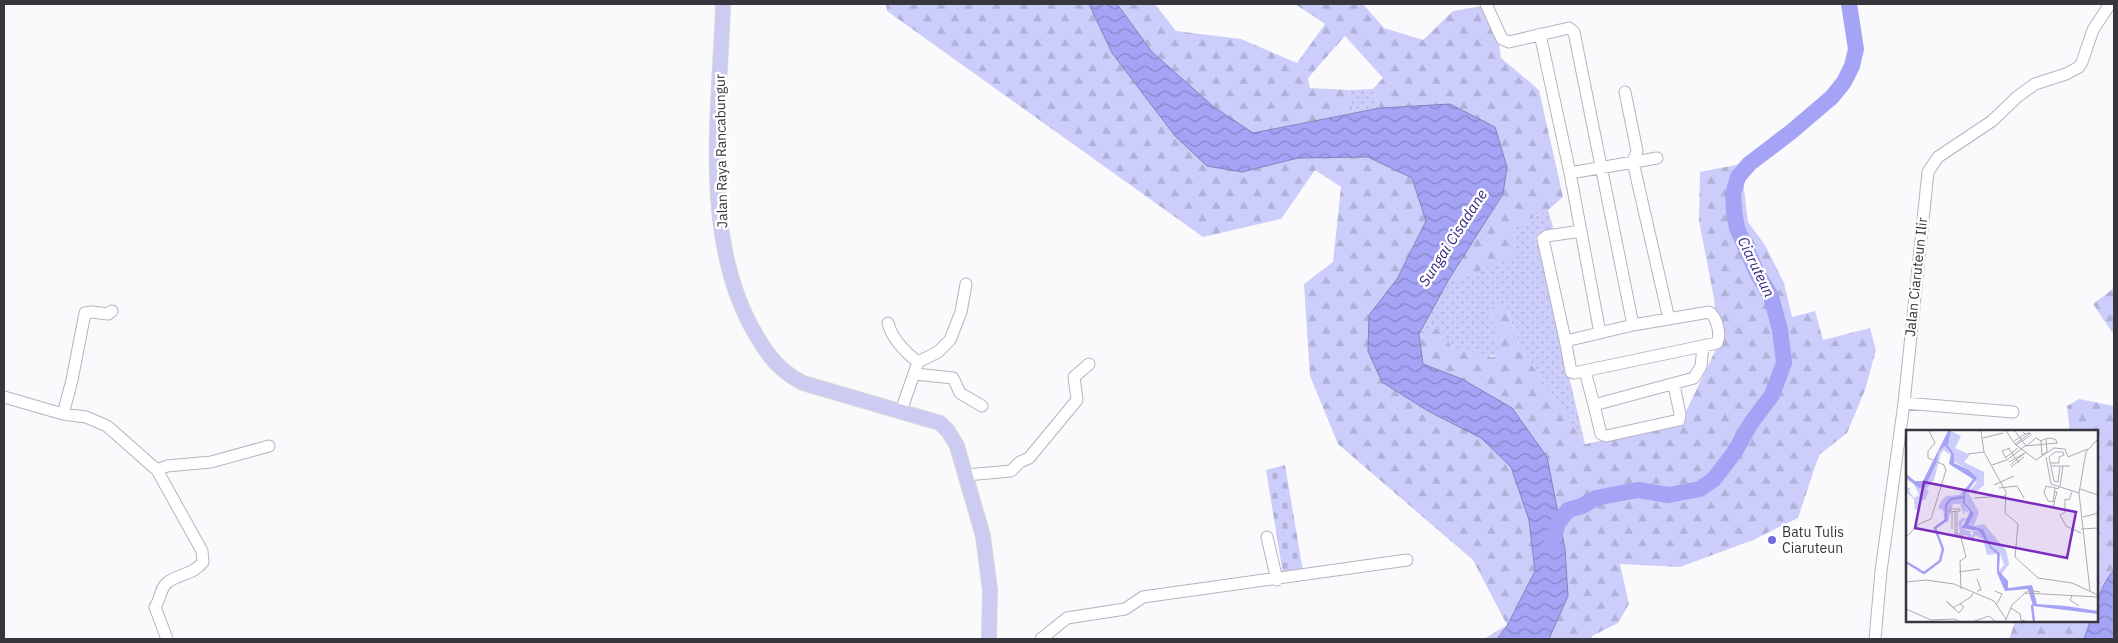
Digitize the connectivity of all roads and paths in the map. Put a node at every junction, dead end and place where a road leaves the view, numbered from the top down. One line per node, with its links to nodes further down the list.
1 (723, 4): 28 (main road, Jalan Raya Rancabungur)
2 (1486, 4): 4 (street)
3 (2110, 4): 25 (street, Jalan Ciaruteun Ilir)
4 (1540, 34): 8 (street); 9 (street)
5 (1625, 92): 7 (street)
6 (1657, 158): 7 (street)
7 (1633, 162): 8 (street); 13 (street)
8 (1601, 168): 9 (street); 15 (street)
9 (1570, 173): 10 (street)
10 (1581, 231): 16 (street); 17 (street)
11 (966, 284): 19 (street)
12 (112, 311): 30 (street)
13 (1669, 319): 15 (street); 18 (street)
14 (888, 323): 19 (street)
15 (1633, 325): 16 (street)
16 (1600, 333): 17 (street)
17 (1566, 344): 21 (street)
18 (1703, 347): 21 (street); 23 (street)
19 (918, 362): 22 (street)
20 (1089, 364): 33 (street)
21 (1585, 371): 26 (street)
22 (915, 374): 27 (street); 28 (street)
23 (1674, 385): 26 (street); 26 (street)
24 (4, 397): 30 (street)
25 (1904, 403): 29 (street); 40 (street, Jalan Ciaruteun Ilir)
26 (1594, 405)
27 (982, 406)
28 (900, 411): 33 (main road, Jalan Raya Rancabungur)
29 (2013, 412)
30 (63, 414): 32 (street)
31 (269, 446): 32 (street)
32 (157, 470): 37 (street)
33 (966, 475): 38 (main road, Jalan Raya Rancabungur)
34 (1267, 537): 36 (street)
35 (1407, 560): 36 (street)
36 (1277, 580): 39 (street)
37 (167, 639)
38 (989, 639)
39 (1041, 639)
40 (1875, 639)

